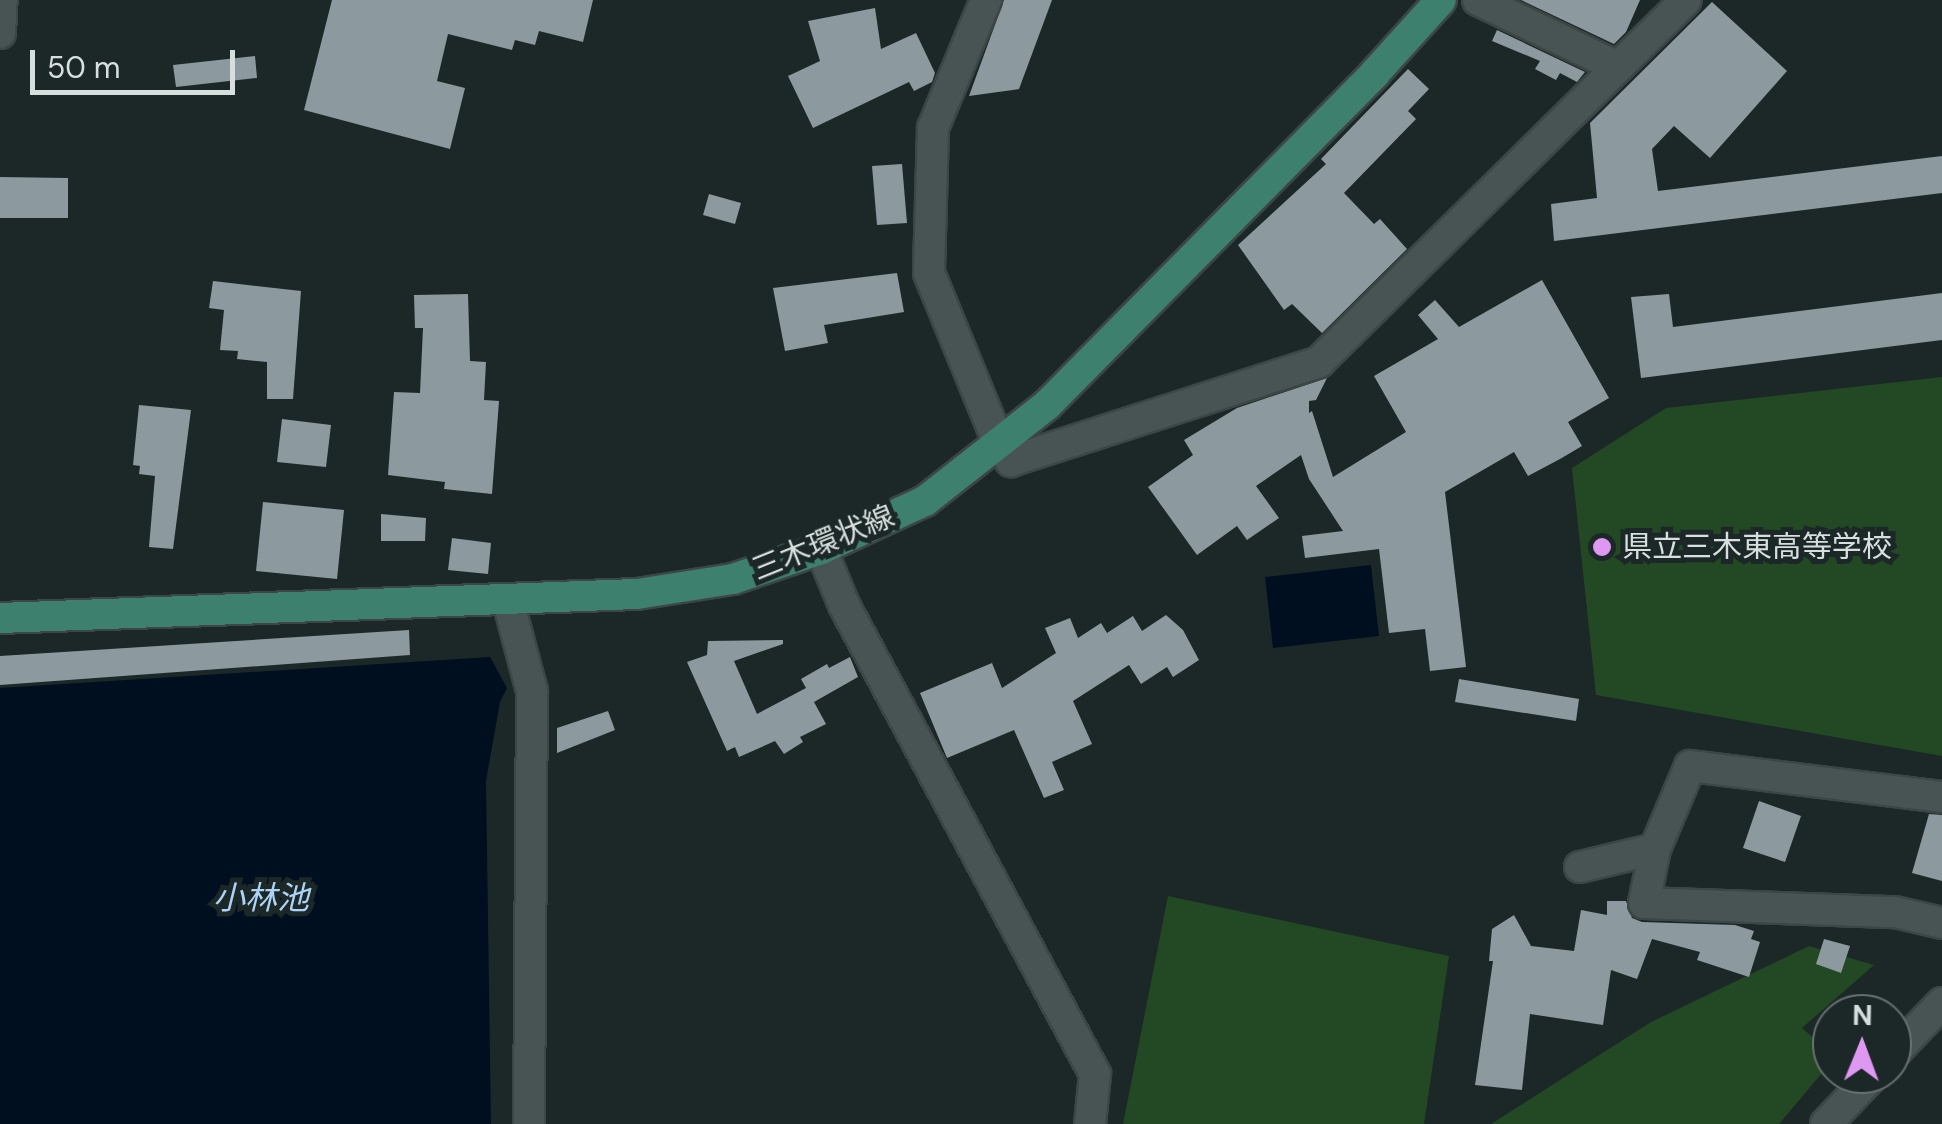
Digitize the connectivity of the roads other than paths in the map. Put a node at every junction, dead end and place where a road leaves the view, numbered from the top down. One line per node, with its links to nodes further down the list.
1 (2, 0): 6 (street)
2 (986, 0): 8 (street)
3 (1441, 0): 8 (main road, 三木環状線)
4 (1478, 0): 7 (street)
5 (1686, 0): 7 (street)
6 (0, 33)
7 (1618, 68): 8 (street)
8 (1000, 446): 9 (main road, 三木環状線)
9 (821, 549): 10 (main road, 三木環状線); 20 (street)
10 (508, 601): 11 (main road, 三木環状線); 19 (street)
11 (0, 618)
12 (1942, 797): 13 (street)
13 (1655, 849): 14 (street); 15 (street)
14 (1580, 866)
15 (1942, 923)
16 (1942, 1003): 17 (street)
17 (1912, 1034)
18 (1855, 1094): 21 (street)
19 (529, 1124)
20 (1090, 1124)
21 (1826, 1124)

